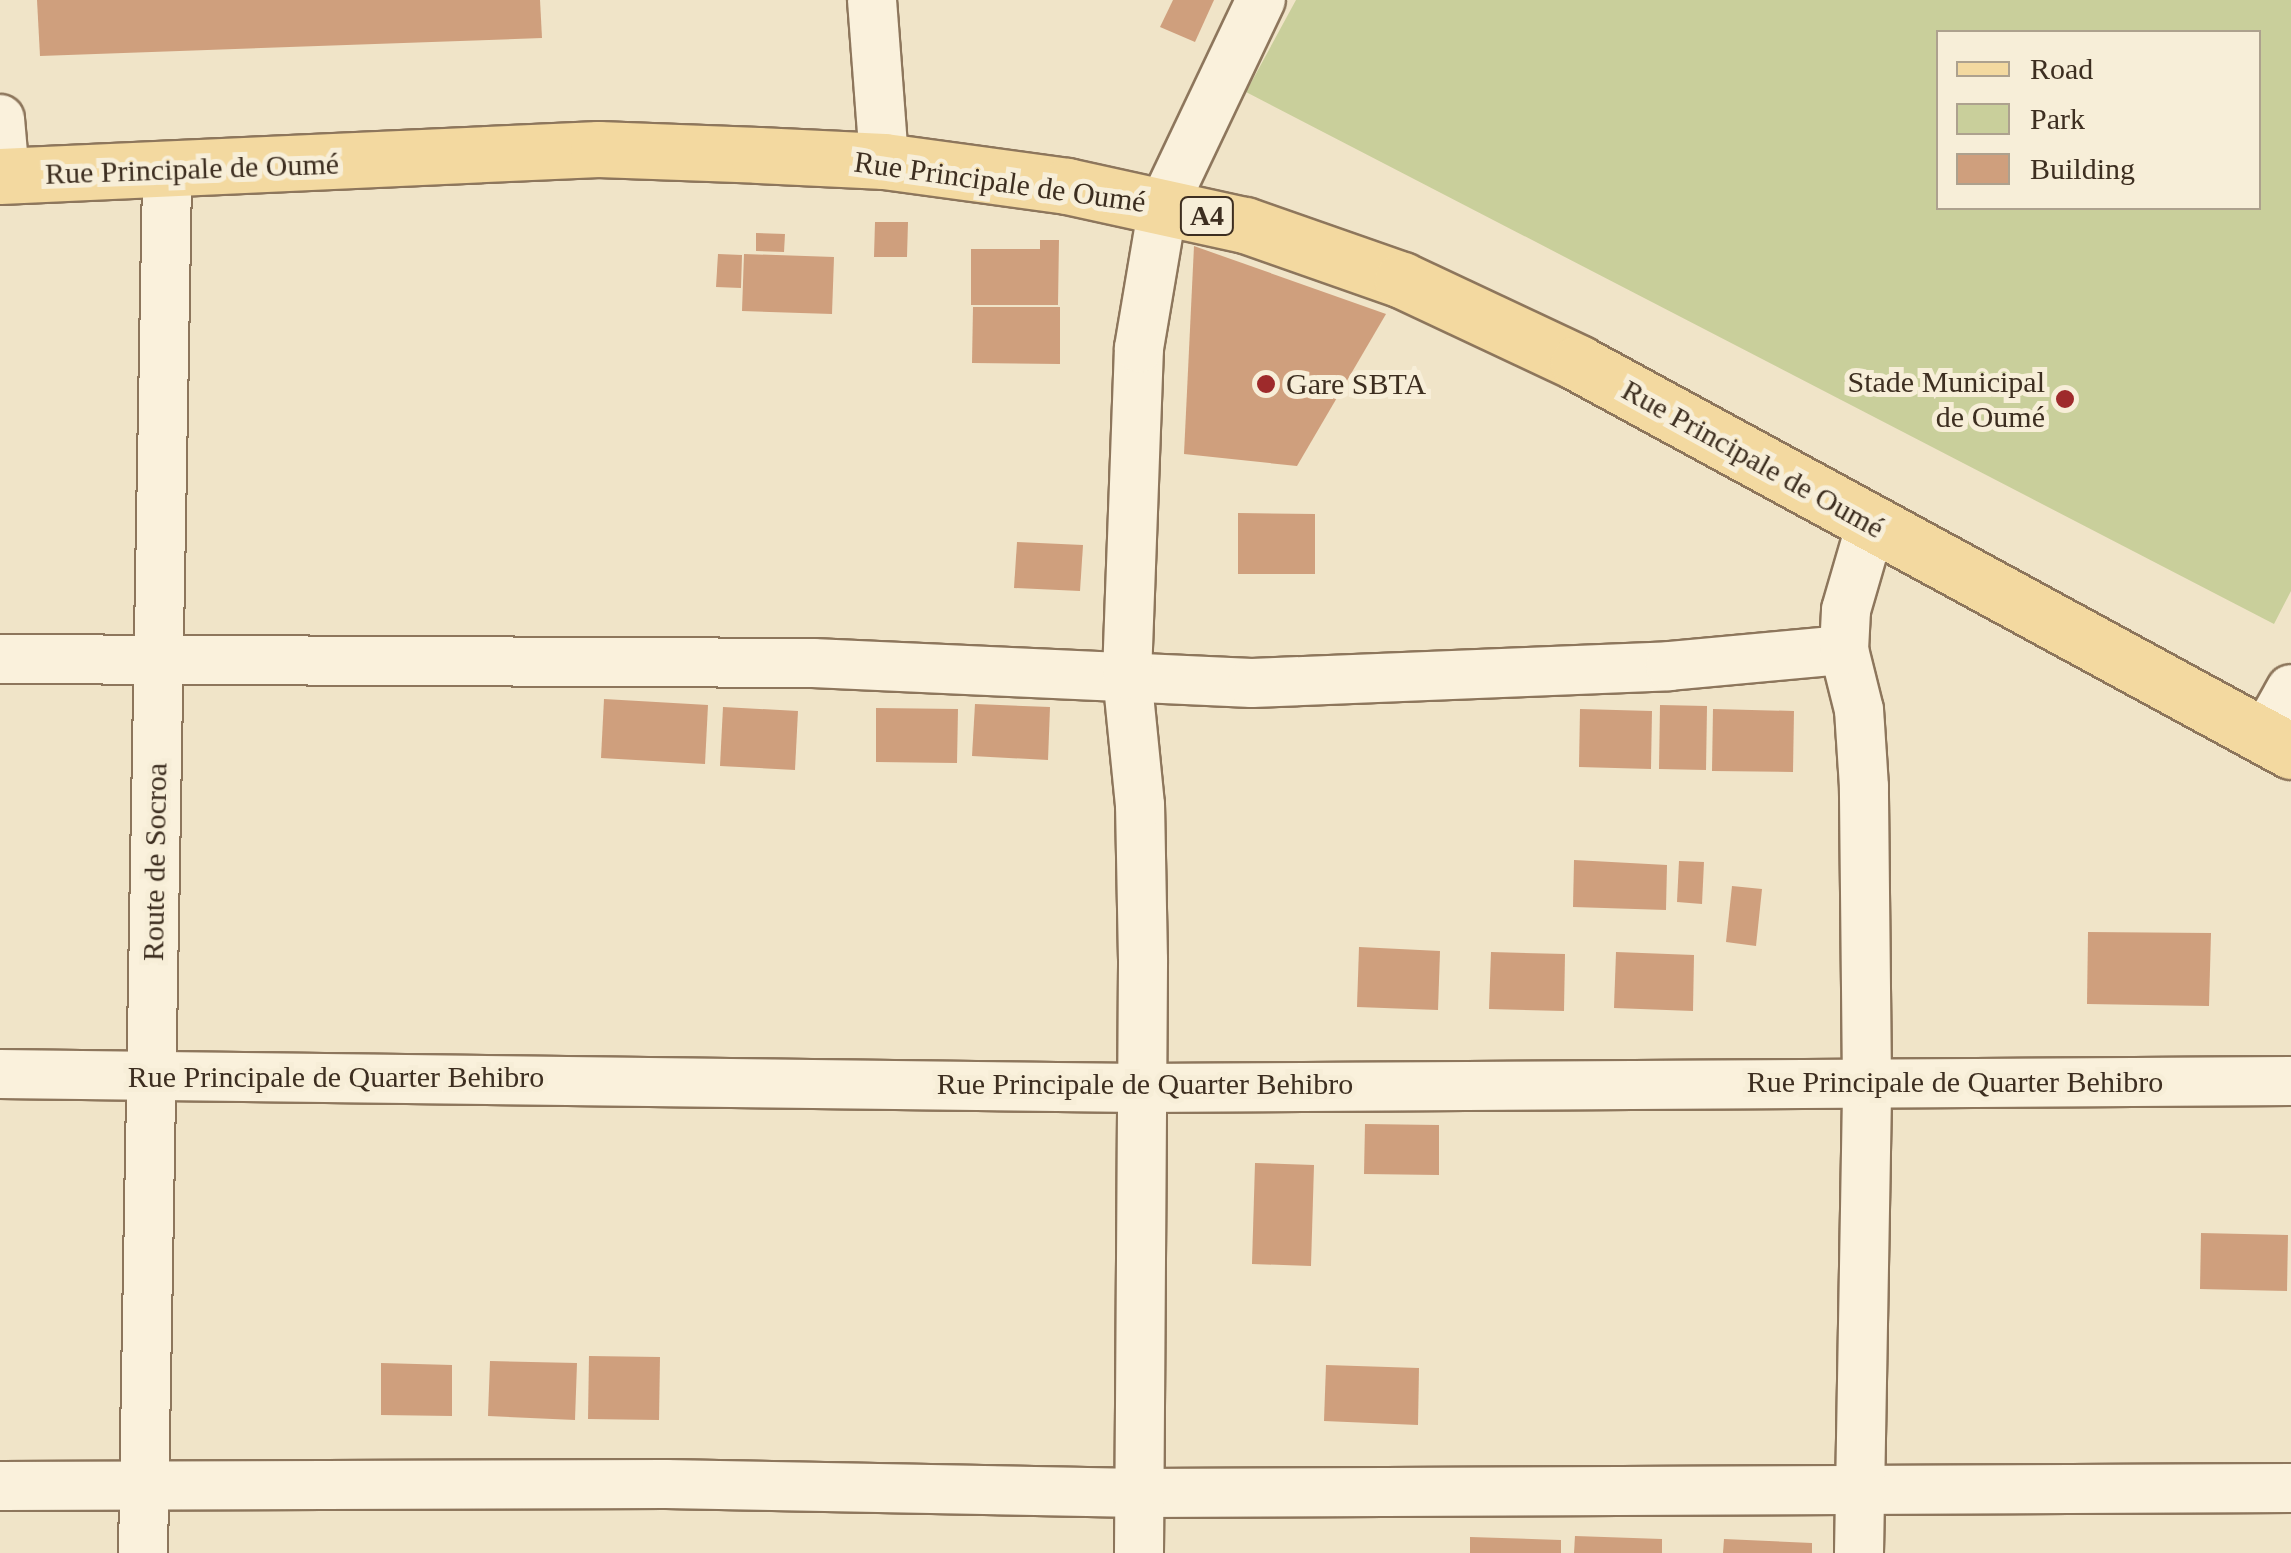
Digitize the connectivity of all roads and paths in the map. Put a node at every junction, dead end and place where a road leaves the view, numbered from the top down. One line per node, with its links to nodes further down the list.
1 (872, 0): 4 (street)
2 (1261, 0): 7 (street)
3 (0, 119): 6 (street)
4 (884, 161): 5 (main road, Rue Principale de Oumé / A4); 7 (main road, Rue Principale de Oumé / A4)
5 (167, 172): 6 (main road, Rue Principale de Oumé / A4); 11 (street, Route de Socroa)
6 (3, 176)
7 (1162, 206): 8 (main road, Rue Principale de Oumé / A4); 12 (street)
8 (1872, 524): 9 (street); 14 (main road, Rue Principale de Oumé / A4)
9 (1844, 650): 12 (street); 18 (street)
10 (0, 659): 11 (street)
11 (158, 661): 12 (street); 16 (street, Route de Socroa)
12 (1127, 675): 19 (street)
13 (2291, 689): 14 (street)
14 (2277, 745)
15 (0, 1074): 16 (street, Rue Principale de Quarter Behibro)
16 (149, 1076): 19 (street, Rue Principale de Quarter Behibro); 21 (street, Route de Socroa)
17 (2291, 1080): 18 (street, Rue Principale de Quarter Behibro)
18 (1868, 1083): 19 (street, Rue Principale de Quarter Behibro); 22 (street)
19 (1140, 1088): 24 (street)
20 (0, 1486): 21 (street)
21 (143, 1486): 24 (street); 25 (street, Route de Socroa)
22 (1857, 1487): 23 (street); 24 (street); 27 (street)
23 (2291, 1488)
24 (1140, 1493): 26 (street)
25 (144, 1553)
26 (1139, 1553)
27 (1859, 1553)

